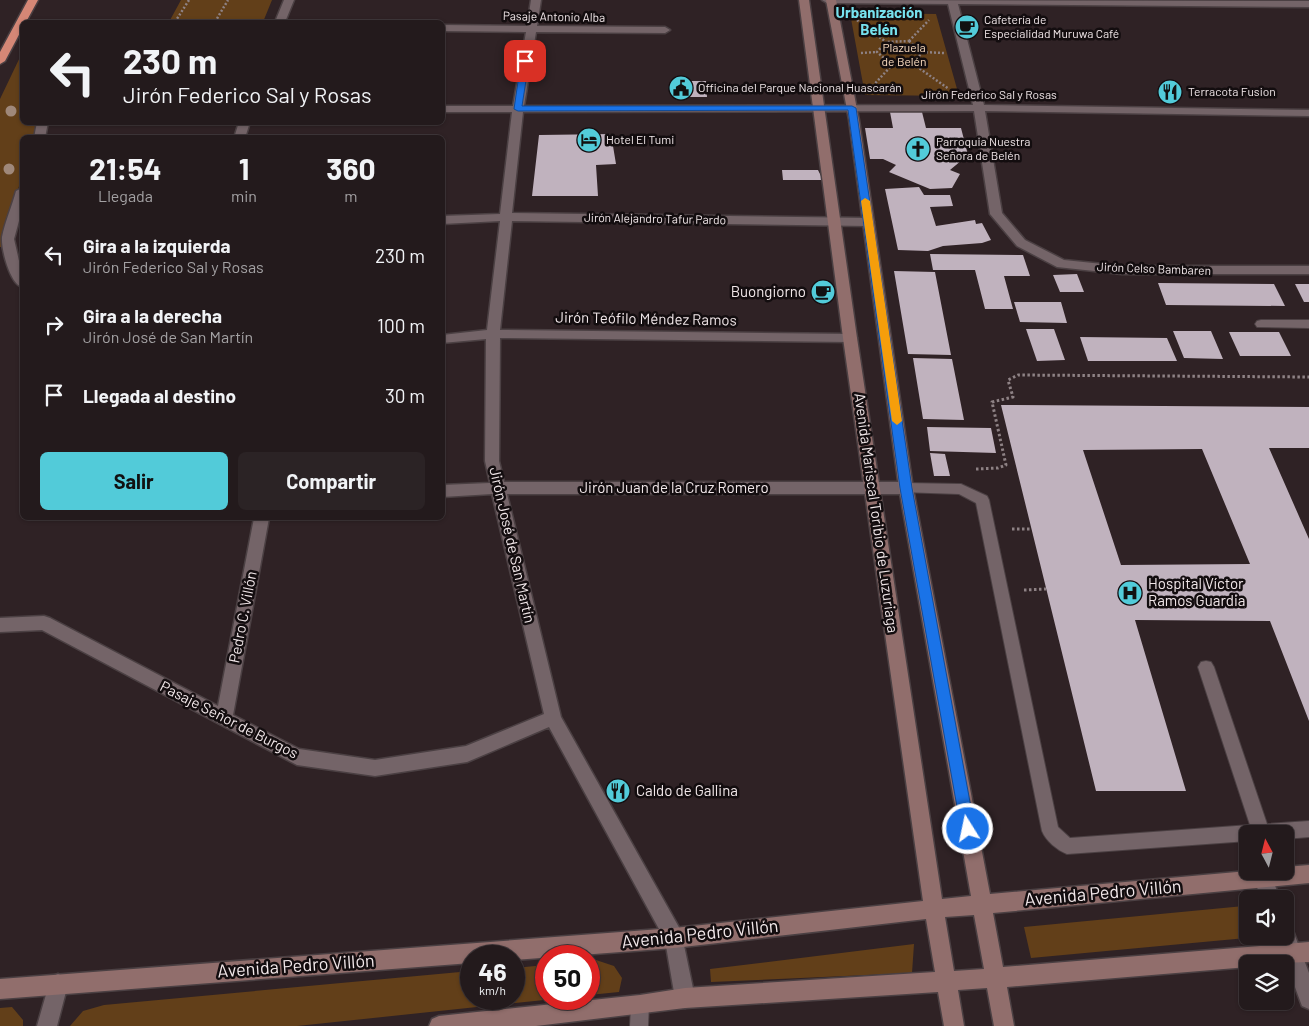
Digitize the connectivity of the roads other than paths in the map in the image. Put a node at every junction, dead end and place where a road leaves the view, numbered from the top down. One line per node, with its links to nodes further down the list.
1 (289, 0): 9 (street)
2 (536, 0): 11 (street, Jirón José de San Martín)
3 (804, 0): 15 (main road, Avenida Mariscal Toribio de Luzuriaga)
4 (830, 0): 5 (street); 16 (main road)
5 (952, 1): 7 (street); 17 (street, Jirón Celso Bambaren)
6 (27, 2): 8 (highway)
7 (1309, 4)
8 (22, 20)
9 (281, 20)
10 (445, 28): 11 (street, Pasaje Antonio Alba)
11 (530, 29): 12 (street, Pasaje Antonio Alba); 19 (street, Jirón José de San Martín)
12 (665, 30)
13 (18, 34): 14 (highway)
14 (0, 61)
15 (820, 108): 16 (street, Jirón Federico Sal y Rosas); 19 (street, Jirón Federico Sal y Rosas); 24 (main road, Avenida Mariscal Toribio de Luzuriaga)
16 (852, 108): 17 (street, Jirón Federico Sal y Rosas); 25 (main road)
17 (979, 108): 20 (street, Jirón Federico Sal y Rosas); 26 (street, Jirón Celso Bambaren)
18 (445, 109): 19 (street, Jirón Federico Sal y Rosas)
19 (518, 109): 22 (street, Jirón José de San Martín)
20 (1309, 113)
21 (20, 198): 27 (street)
22 (505, 217): 23 (street, Jirón Alejandro Tafur Pardo); 24 (street, Jirón Alejandro Tafur Pardo); 30 (street, Jirón José de San Martín)
23 (445, 220)
24 (836, 221): 25 (street, Jirón Alejandro Tafur Pardo); 31 (main road, Avenida Mariscal Toribio de Luzuriaga)
25 (868, 222): 35 (main road)
26 (1309, 270)
27 (20, 281)
28 (1262, 324): 29 (lane)
29 (1309, 324)
30 (493, 334): 31 (street, Jirón Teófilo Méndez Ramos); 32 (street, Jirón Teófilo Méndez Ramos); 33 (street, Jirón José de San Martín)
31 (850, 338): 34 (main road, Avenida Mariscal Toribio de Luzuriaga)
32 (445, 339)
33 (498, 488): 34 (street, Jirón Juan de la Cruz Romero); 36 (street, Jirón Juan de la Cruz Romero); 41 (street, Jirón José de San Martín)
34 (872, 488): 35 (street, Jirón Juan de la Cruz Romero); 50 (main road, Avenida Mariscal Toribio de Luzuriaga)
35 (906, 488): 45 (lane); 49 (main road)
36 (445, 491)
37 (262, 520): 40 (street, Pedro C. Villón)
38 (0, 625): 40 (street, Pasaje Señor de Burgos)
39 (1206, 667): 42 (lane)
40 (224, 718): 41 (street, Pasaje Señor de Burgos)
41 (553, 718): 51 (street, Jirón José de San Martín)
42 (1259, 825)
43 (1309, 829): 44 (lane)
44 (1294, 830)
45 (1239, 834)
46 (1309, 874): 47 (main road, Avenida Pedro Villón)
47 (1294, 875)
48 (1242, 880): 49 (main road, Avenida Pedro Villón)
49 (982, 905): 50 (main road, Avenida Pedro Villón); 53 (main road)
50 (934, 909): 51 (main road, Avenida Pedro Villón); 54 (main road, Avenida Mariscal Toribio de Luzuriaga)
51 (674, 938): 55 (main road, Avenida Pedro Villón); 57 (street, Jirón José de San Martín)
52 (1301, 953): 53 (main road); 58 (street)
53 (995, 978): 54 (main road); 64 (main road)
54 (947, 982): 57 (main road); 63 (main road, Avenida Mariscal Toribio de Luzuriaga)
55 (58, 984): 56 (main road, Avenida Pedro Villón); 60 (street)
56 (0, 989)
57 (685, 998): 59 (main road)
58 (1309, 999)
59 (640, 1005): 61 (main road); 62 (lane)
60 (47, 1026)
61 (439, 1026)
62 (639, 1026)
63 (954, 1026)
64 (1004, 1026)

